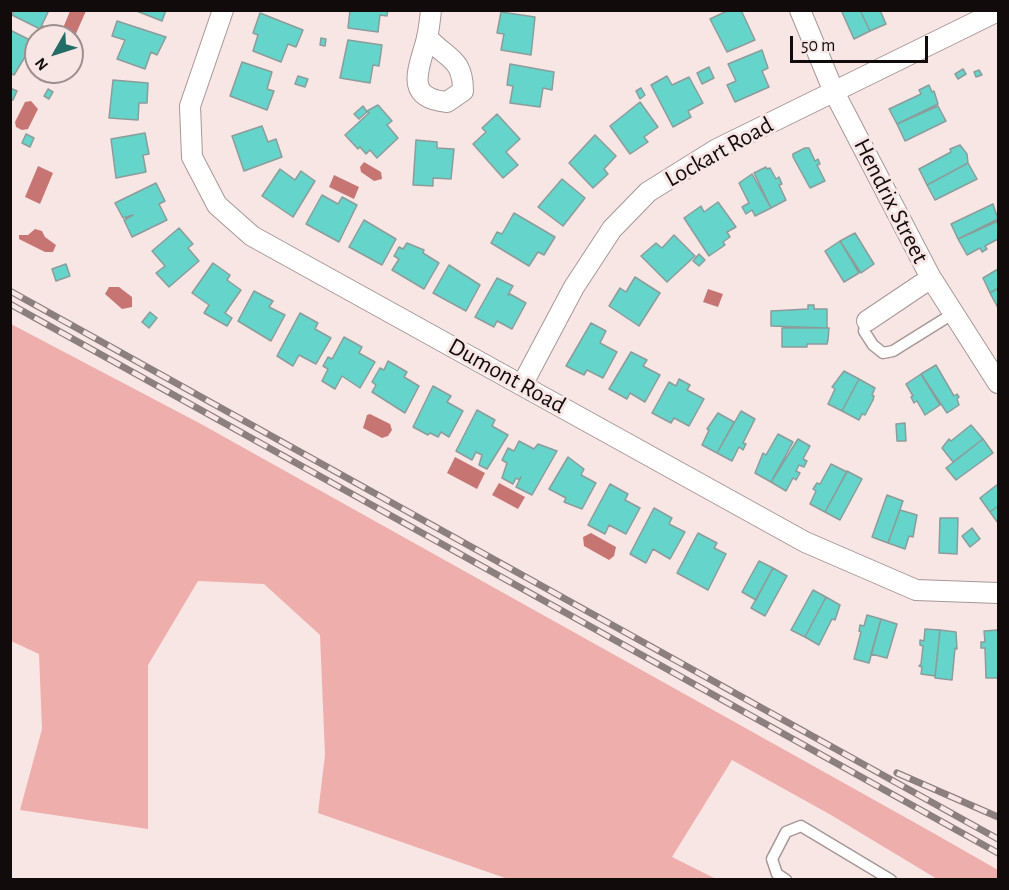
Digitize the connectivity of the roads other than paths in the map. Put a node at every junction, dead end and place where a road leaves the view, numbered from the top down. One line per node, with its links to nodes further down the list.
1 (223, 10): 11 (street, Dumont Road)
2 (431, 10): 5 (street)
3 (800, 10): 6 (street, Hendrix Street)
4 (999, 11): 6 (street, Lockart Road)
5 (427, 37)
6 (834, 92): 7 (street, Hendrix Street); 11 (street, Lockart Road)
7 (931, 278): 8 (street, Hendrix Street); 9 (street)
8 (954, 314): 9 (lane); 10 (street, Hendrix Street)
9 (867, 321)
10 (999, 383)
11 (522, 385): 12 (street, Dumont Road)
12 (999, 593)
13 (786, 879): 14 (lane)
14 (891, 879)

